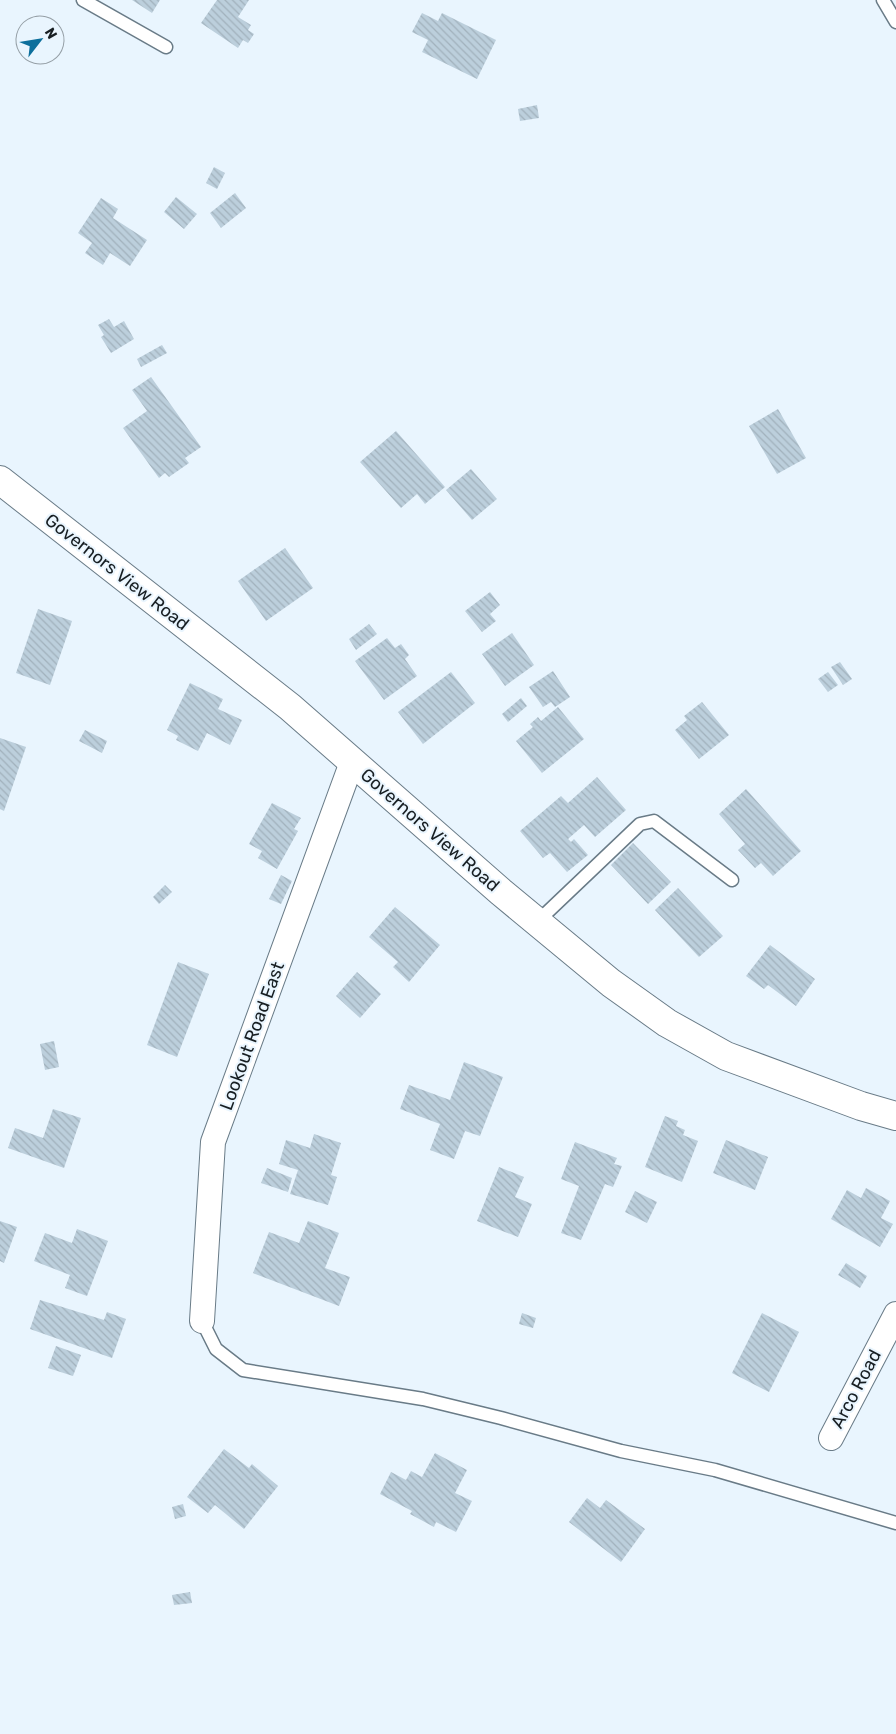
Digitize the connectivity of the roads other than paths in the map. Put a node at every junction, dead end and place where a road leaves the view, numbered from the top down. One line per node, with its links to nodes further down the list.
1 (83, 0): 4 (lane)
2 (883, 0): 3 (lane)
3 (896, 22)
4 (166, 47)
5 (0, 480): 6 (street, Governors View Road)
6 (352, 762): 8 (street, Governors View Road); 11 (street, Lookout Road East)
7 (732, 880): 8 (lane)
8 (537, 922): 9 (street, Governors View Road)
9 (896, 1116)
10 (896, 1314): 12 (street, Arco Road)
11 (202, 1321): 13 (lane)
12 (831, 1438)
13 (896, 1522)

